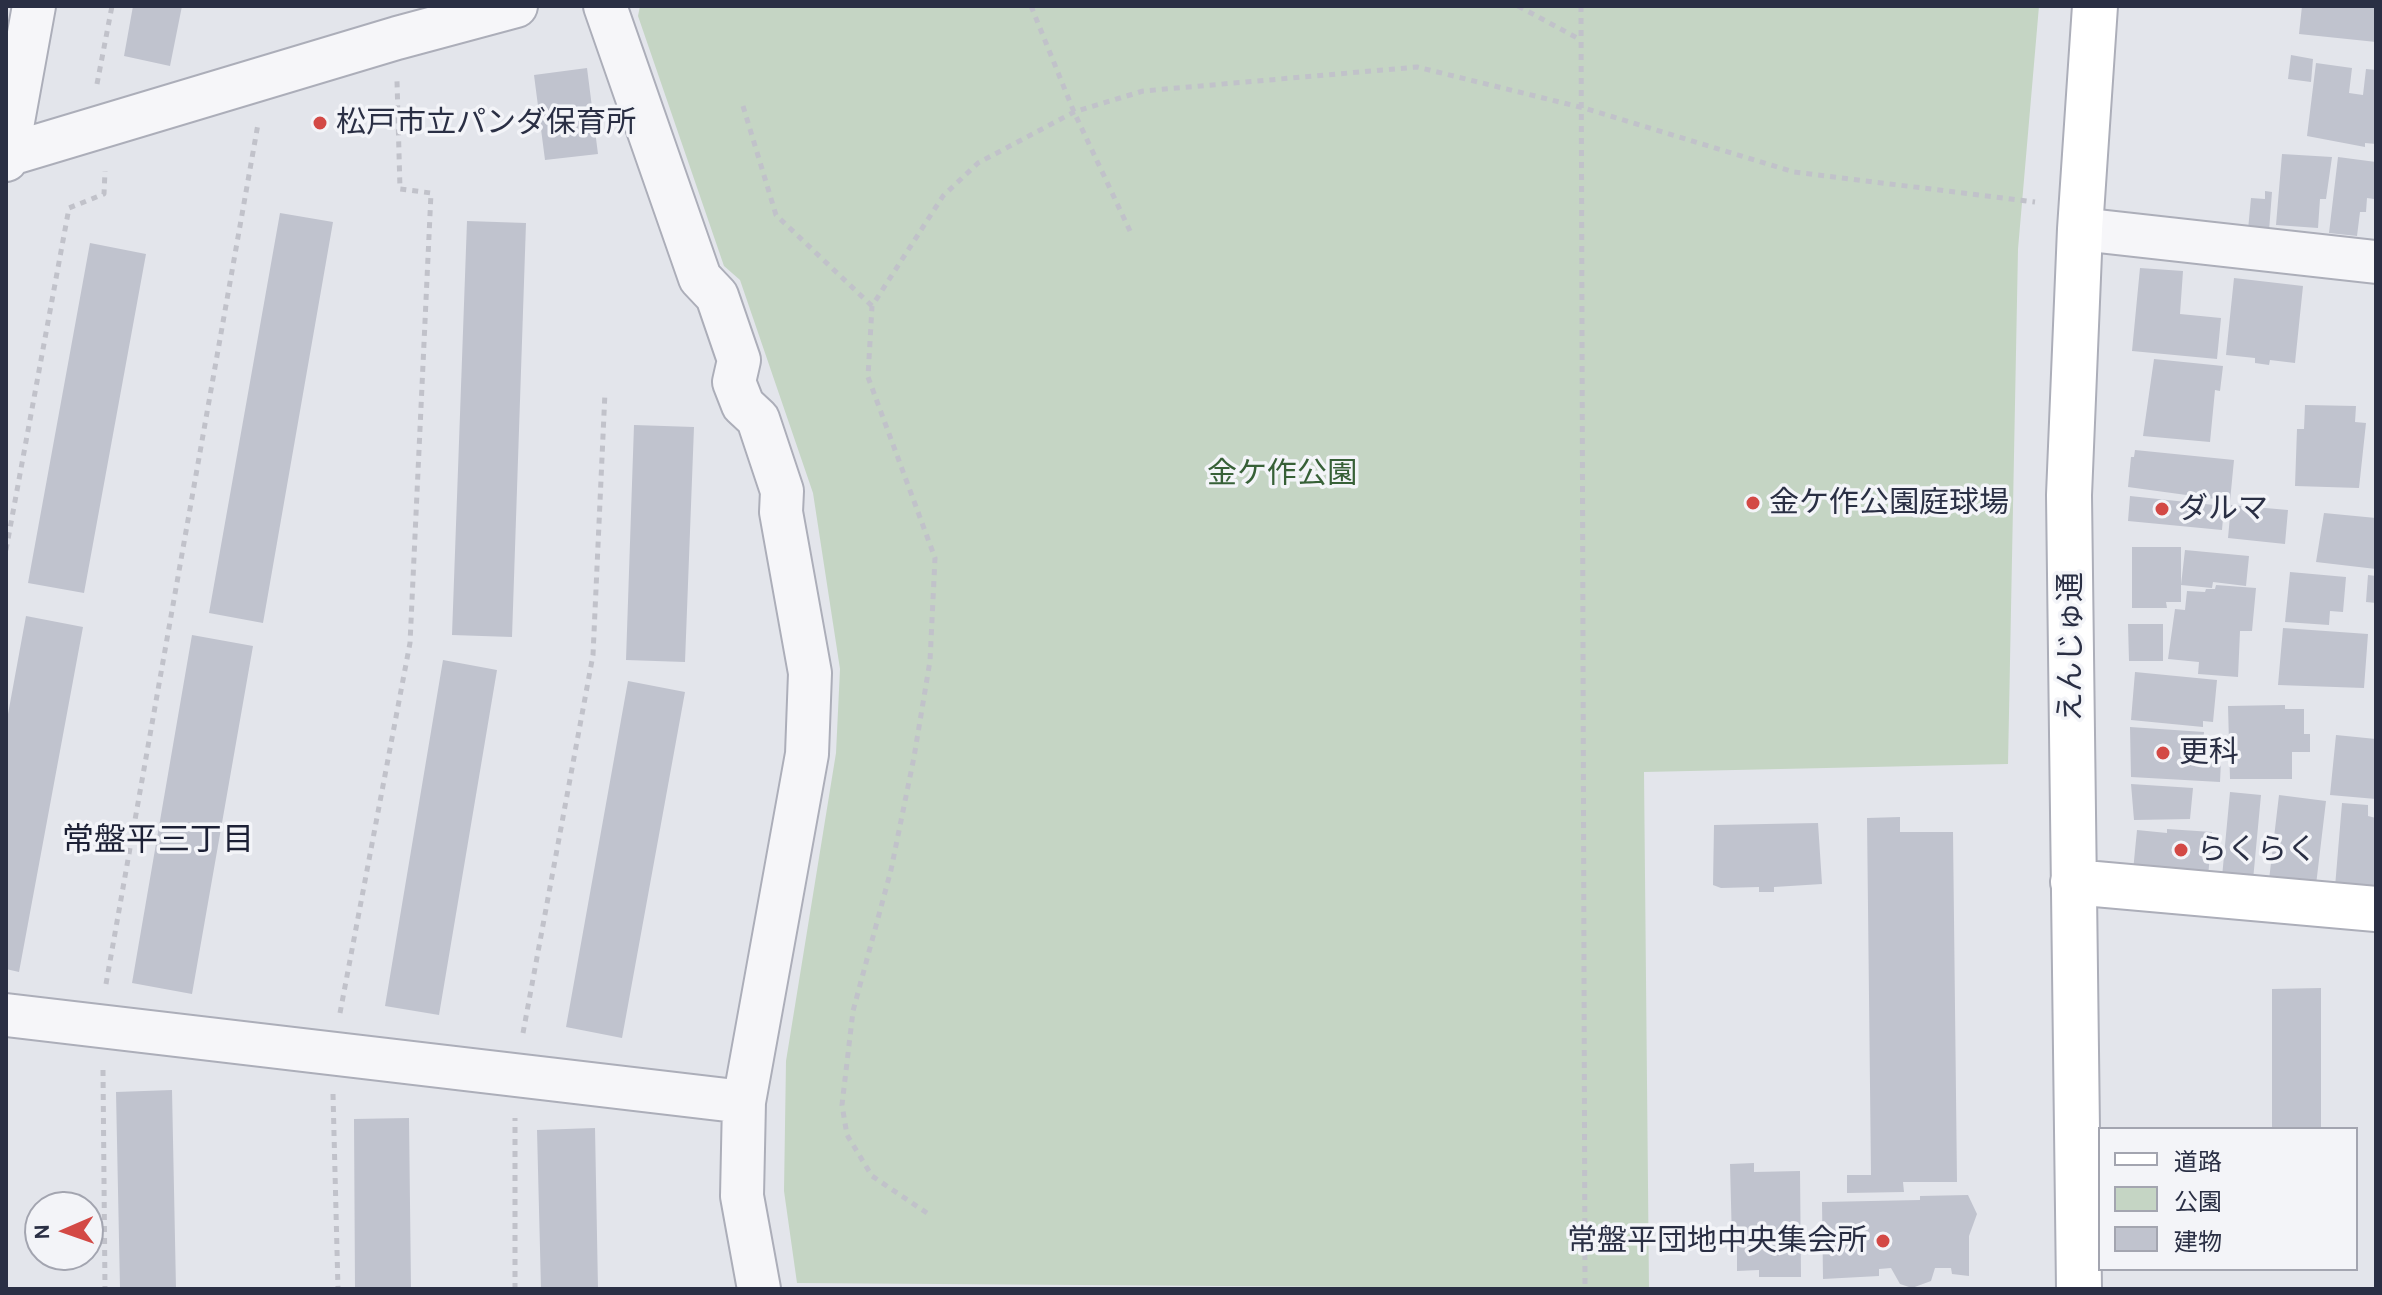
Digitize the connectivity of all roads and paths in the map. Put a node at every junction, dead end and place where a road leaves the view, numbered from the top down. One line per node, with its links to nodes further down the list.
1 (34, 6): 16 (street)
2 (112, 6): 15 (path)
3 (516, 6): 9 (street)
4 (605, 6): 30 (street)
5 (1031, 6): 14 (path)
6 (1518, 6): 10 (path)
7 (1581, 6): 10 (path)
8 (2095, 6): 18 (street, えんじゅ通)
9 (397, 38): 11 (street); 28 (path)
10 (1582, 41): 13 (path)
11 (266, 77): 15 (street); 27 (path)
12 (743, 106): 21 (path)
13 (1584, 108): 14 (path); 17 (path); 36 (path)
14 (1074, 112): 19 (path); 21 (path)
15 (94, 129): 16 (street); 23 (path)
16 (6, 157)
17 (2035, 202)
18 (2080, 229): 20 (street); 24 (street, えんじゅ通)
19 (1130, 231)
20 (2376, 262)
21 (872, 306): 31 (path)
22 (605, 392): 29 (path)
23 (6, 550)
24 (2073, 882): 25 (street); 37 (street, えんじゅ通)
25 (2376, 909)
26 (6, 1015): 27 (street)
27 (103, 1027): 28 (street); 32 (path)
28 (332, 1053): 29 (street); 33 (path)
29 (515, 1075): 30 (street); 34 (path)
30 (744, 1102): 35 (street)
31 (927, 1213)
32 (105, 1289)
33 (338, 1289)
34 (515, 1289)
35 (759, 1289)
36 (1585, 1289)
37 (2079, 1289)

